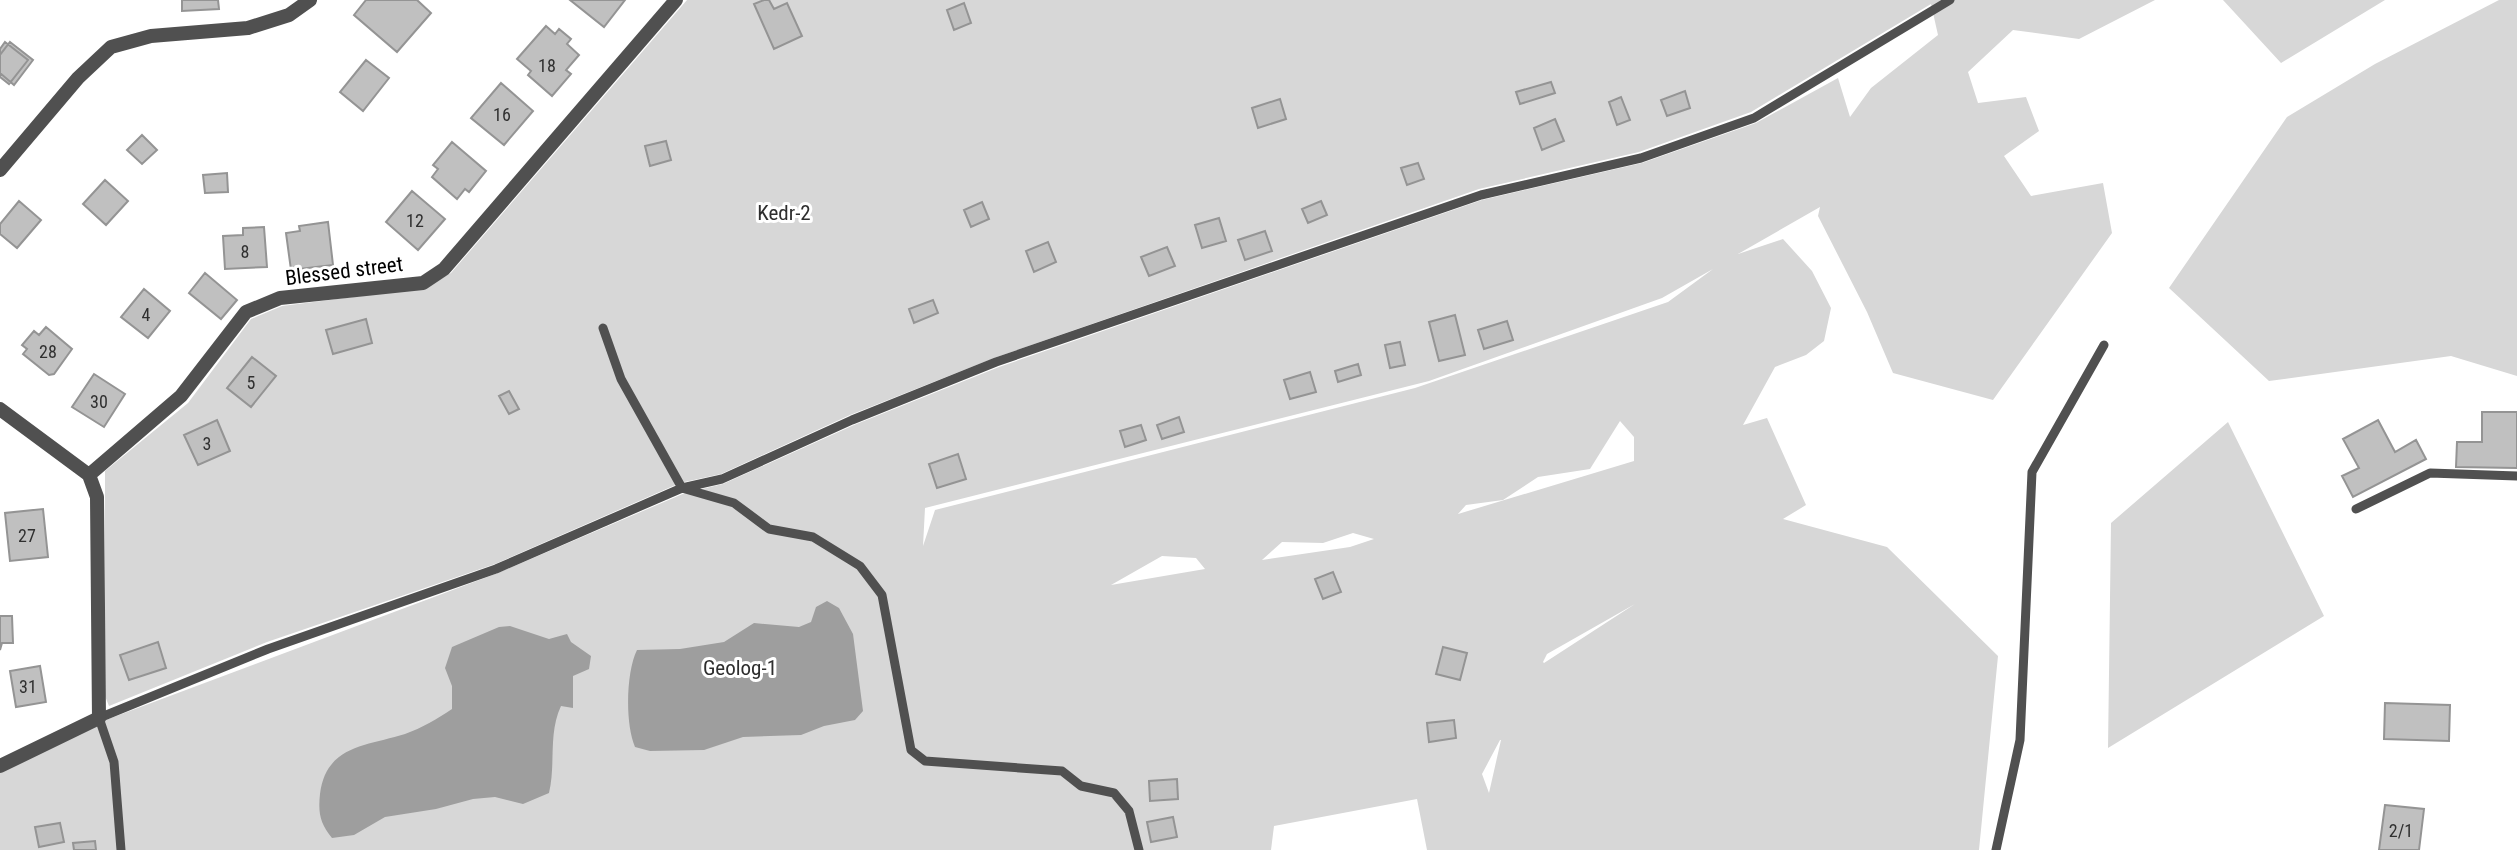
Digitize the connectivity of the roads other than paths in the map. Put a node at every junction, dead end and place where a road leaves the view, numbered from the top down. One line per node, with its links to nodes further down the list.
1 (310, 0): 4 (street)
2 (676, 0): 8 (street, Blessed street)
3 (1950, 0): 10 (lane)
4 (0, 170)
5 (603, 328): 10 (lane)
6 (2104, 345): 16 (lane)
7 (0, 409): 8 (street)
8 (89, 475): 12 (street)
9 (2517, 476): 11 (lane)
10 (682, 488): 12 (lane); 15 (lane)
11 (2356, 509)
12 (99, 718): 13 (street); 14 (lane)
13 (0, 766)
14 (121, 850)
15 (1139, 850)
16 (1996, 850)

